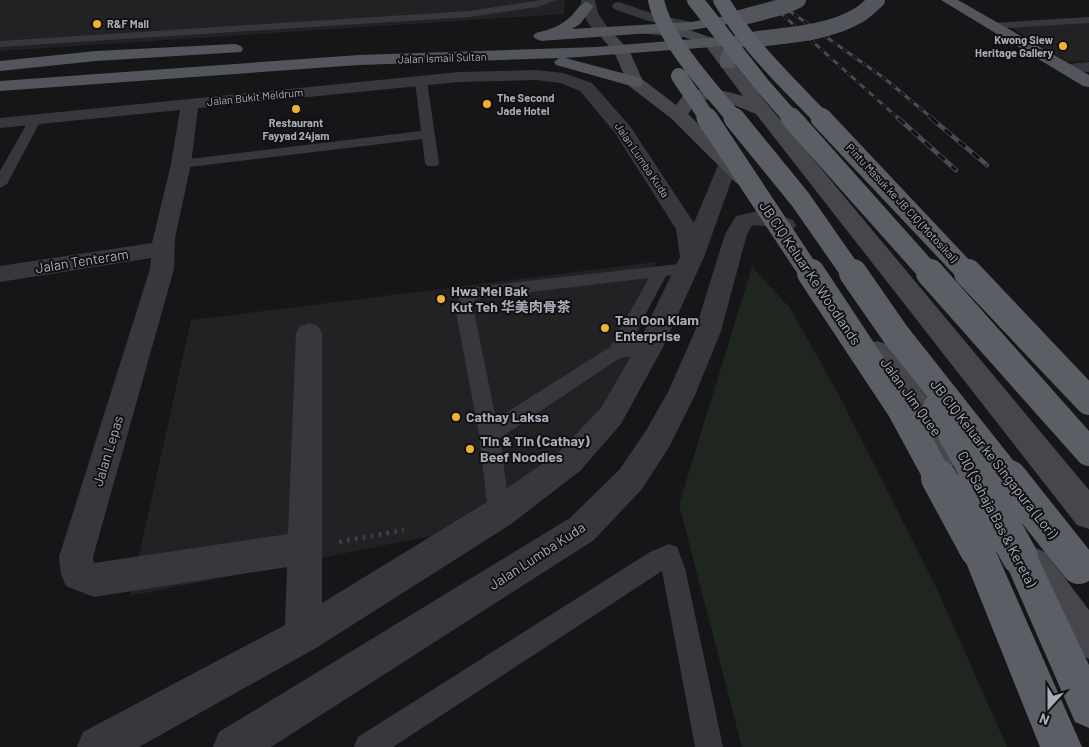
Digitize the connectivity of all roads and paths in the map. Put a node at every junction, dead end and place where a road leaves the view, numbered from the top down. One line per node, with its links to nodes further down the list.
1 (551, 0): 19 (lane)
2 (656, 0): 48 (highway, bridge)
3 (695, 0): 53 (highway, bridge)
4 (721, 0): 51 (highway, Pintu Masuk ke JB CIQ (Motosikal), bridge)
5 (798, 0): 11 (main road, bridge)
6 (877, 0): 17 (main road, Jalan Ismail Sultan, bridge)
7 (948, 0): 12 (main road)
8 (624, 2): 11 (street); 13 (street); 65 (highway, JB CIQ Keluar Ke Woodlands, bridge)
9 (588, 3): 14 (street); 15 (main road)
10 (1089, 20): 12 (lane)
11 (691, 26): 13 (main road)
12 (992, 26): 26 (main road)
13 (633, 30): 14 (main road); 18 (main road)
14 (603, 31): 15 (main road); 21 (main road, Jalan Jim Quee)
15 (551, 36): 16 (main road)
16 (522, 37)
17 (751, 40): 18 (main road, Jalan Ismail Sultan); 23 (main road)
18 (710, 42): 21 (main road, Jalan Ismail Sultan); 23 (main road)
19 (0, 44)
20 (251, 49): 24 (main road)
21 (621, 50): 22 (main road, Jalan Ismail Sultan); 29 (main road, Jalan Jim Quee)
22 (521, 55): 29 (main road); 31 (main road, Jalan Ismail Sultan)
23 (728, 65): 33 (main road)
24 (0, 66)
25 (1089, 67): 26 (street)
26 (1065, 68): 30 (main road)
27 (510, 74): 28 (street, Jalan Bukit Meldrum); 44 (street, Jalan Lumba Kuda)
28 (421, 81): 32 (street, Jalan Bukit Meldrum); 37 (lane)
29 (635, 82): 34 (main road, Jalan Jim Quee)
30 (1089, 82)
31 (0, 86)
32 (190, 104): 35 (street, Jalan Bukit Meldrum); 40 (street, Jalan Lepas)
33 (763, 110): 34 (main road); 49 (main road)
34 (678, 115): 38 (main road, Jalan Jim Quee)
35 (35, 120): 36 (street, Jalan Bukit Meldrum); 41 (lane)
36 (0, 123)
37 (428, 134): 39 (lane); 40 (lane)
38 (728, 162): 42 (main road, Jalan Jim Quee); 44 (street)
39 (432, 163)
40 (181, 164): 43 (street, Jalan Lepas)
41 (0, 184)
42 (785, 225): 48 (main road, Jalan Jim Quee); 62 (street, Jalan Lumba Kuda)
43 (164, 249): 45 (street, Jalan Tenteram); 56 (street, Jalan Lepas)
44 (680, 265): 47 (street); 50 (lane); 52 (lane)
45 (0, 274)
46 (309, 333): 56 (street)
47 (650, 347): 50 (lane); 54 (street)
48 (889, 347): 49 (main road); 57 (highway, JB CIQ Keluar ke Singapura (Lori), bridge); 59 (main road, Jalan Jim Quee); 60 (highway, CIQ (Sahaja Bas & Kereta), bridge)
49 (955, 348): 55 (main road)
50 (616, 352): 52 (lane)
51 (1089, 401)
52 (489, 434): 54 (lane)
53 (1089, 452)
54 (499, 513): 58 (street)
55 (1089, 514)
56 (304, 548): 58 (street)
57 (1089, 584)
58 (303, 635): 61 (street)
59 (1089, 640)
60 (1089, 708)
61 (98, 747)
62 (234, 747)
63 (368, 747): 64 (lane)
64 (709, 747)
65 (1061, 747)

